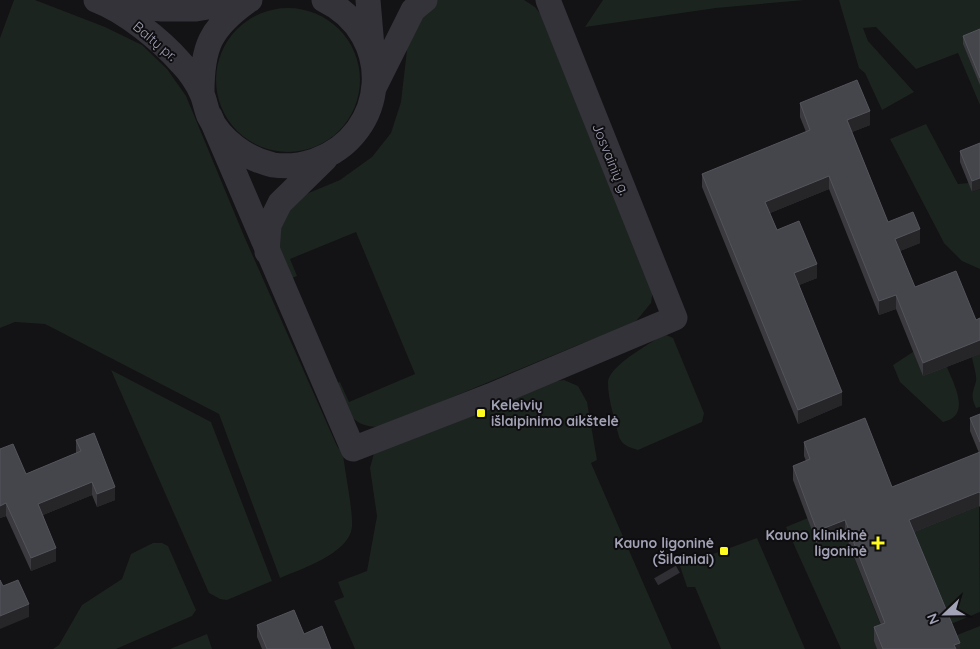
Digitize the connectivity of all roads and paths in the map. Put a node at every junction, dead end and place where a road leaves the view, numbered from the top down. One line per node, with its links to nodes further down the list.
1 (250, 0): 6 (street); 8 (street)
2 (324, 0): 7 (street)
3 (368, 0): 7 (street)
4 (425, 0): 7 (street)
5 (548, 0): 10 (street, Josvainių g.)
6 (102, 2): 8 (street, Baltų pr.)
7 (374, 75): 9 (street, Baltų pr.)
8 (206, 105): 9 (street, Baltų pr.); 10 (street)
9 (329, 156): 10 (street)
10 (267, 252)

